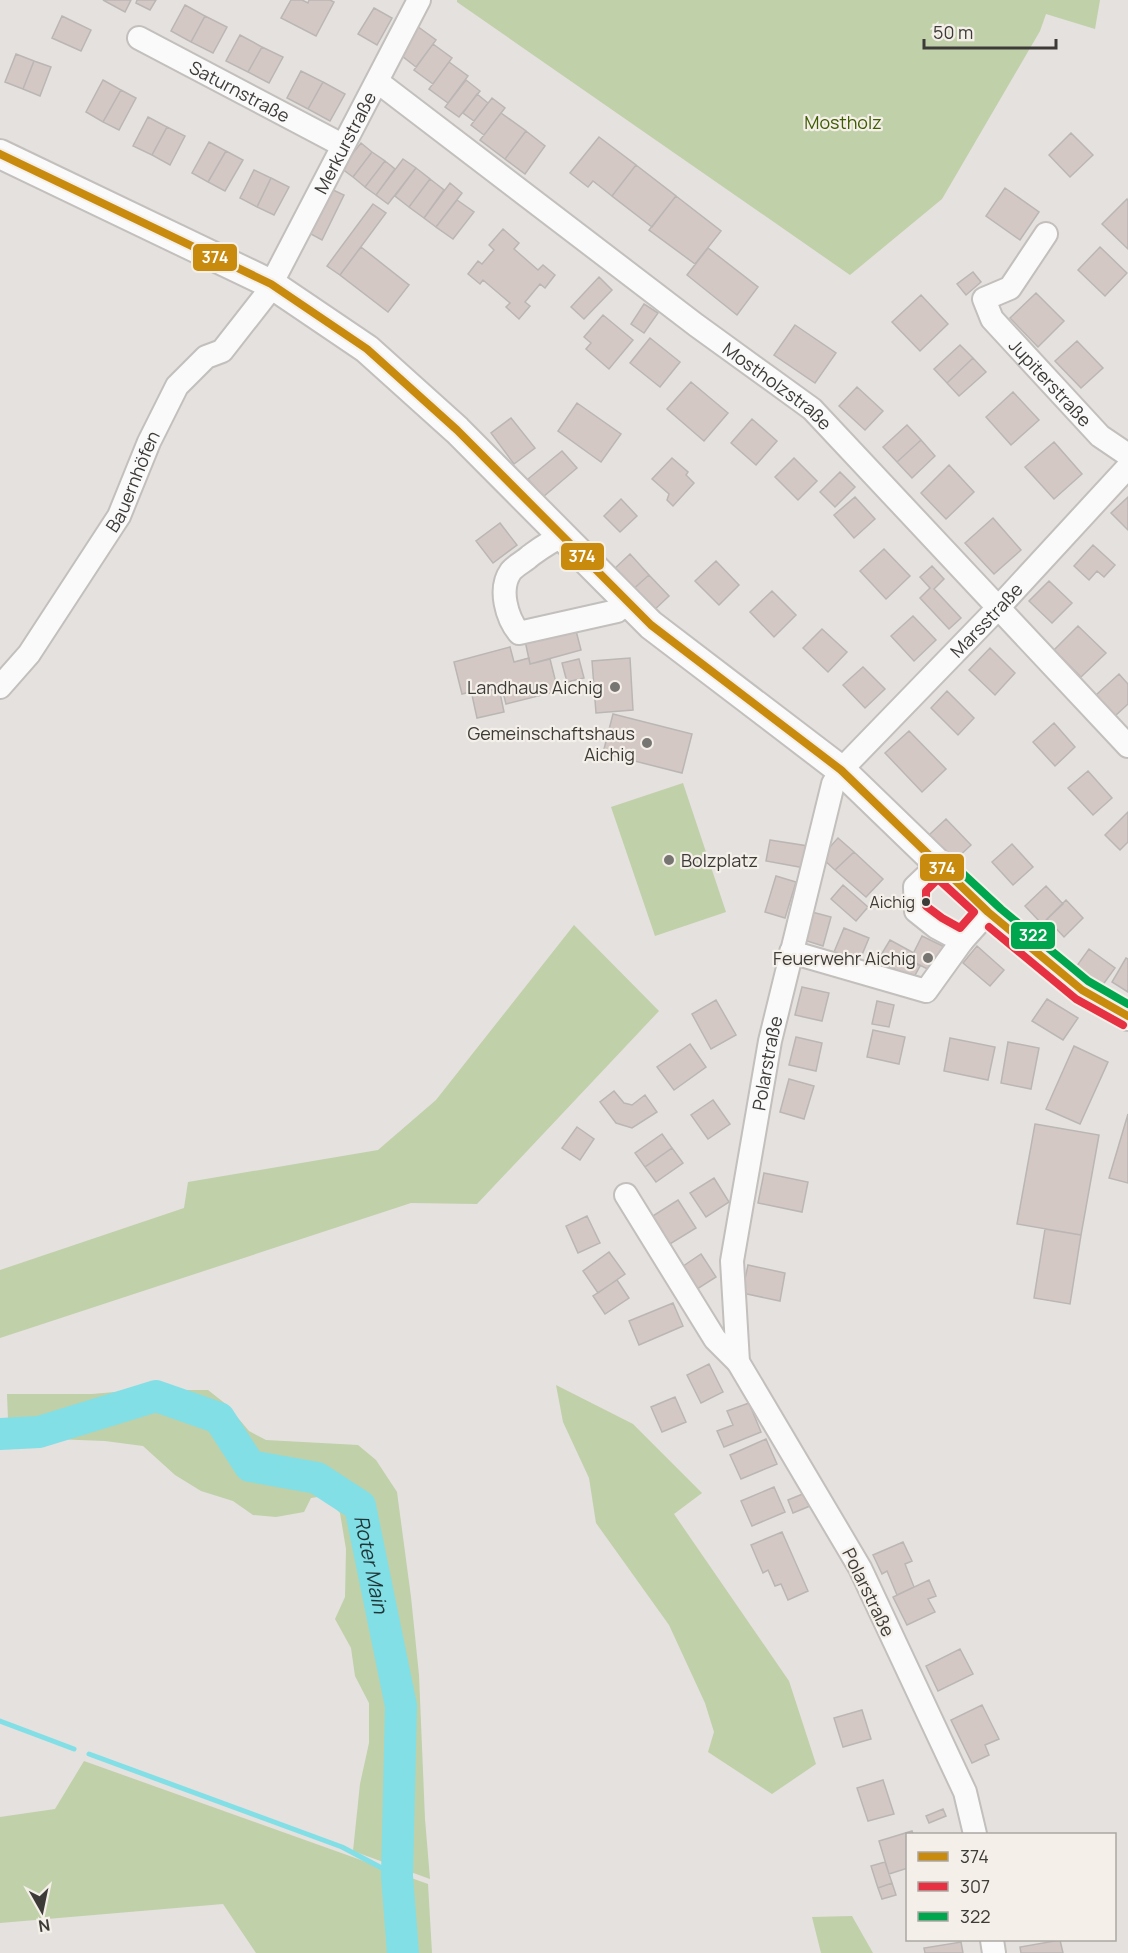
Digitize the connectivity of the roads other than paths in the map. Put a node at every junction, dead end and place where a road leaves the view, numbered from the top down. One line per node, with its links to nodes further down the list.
1 (419, 0): 3 (street, Merkurstraße)
2 (139, 38): 4 (street, Saturnstraße)
3 (378, 82): 4 (street, Merkurstraße); 12 (street, Mostholzstraße)
4 (342, 145): 7 (street, Merkurstraße)
5 (0, 154): 7 (main road)
6 (1046, 234): 8 (street, Jupiterstraße)
7 (271, 284): 10 (main road); 13 (street, Bauernhöfen)
8 (1128, 455)
9 (1128, 467): 12 (street, Marsstraße)
10 (563, 537): 11 (main road); 11 (street)
11 (628, 602): 15 (main road)
12 (998, 608): 14 (street, Mostholzstraße); 15 (street, Marsstraße)
13 (0, 687)
14 (1128, 746)
15 (841, 770): 16 (main road); 19 (street, Polarstraße)
16 (938, 865): 17 (main road); 18 (street)
17 (988, 912): 18 (street); 20 (main road)
18 (962, 941): 19 (street)
19 (791, 952): 22 (street, Polarstraße)
20 (1128, 1016)
21 (626, 1196): 22 (street, Polarstraße)
22 (738, 1362): 23 (street, Polarstraße)
23 (975, 1833)

